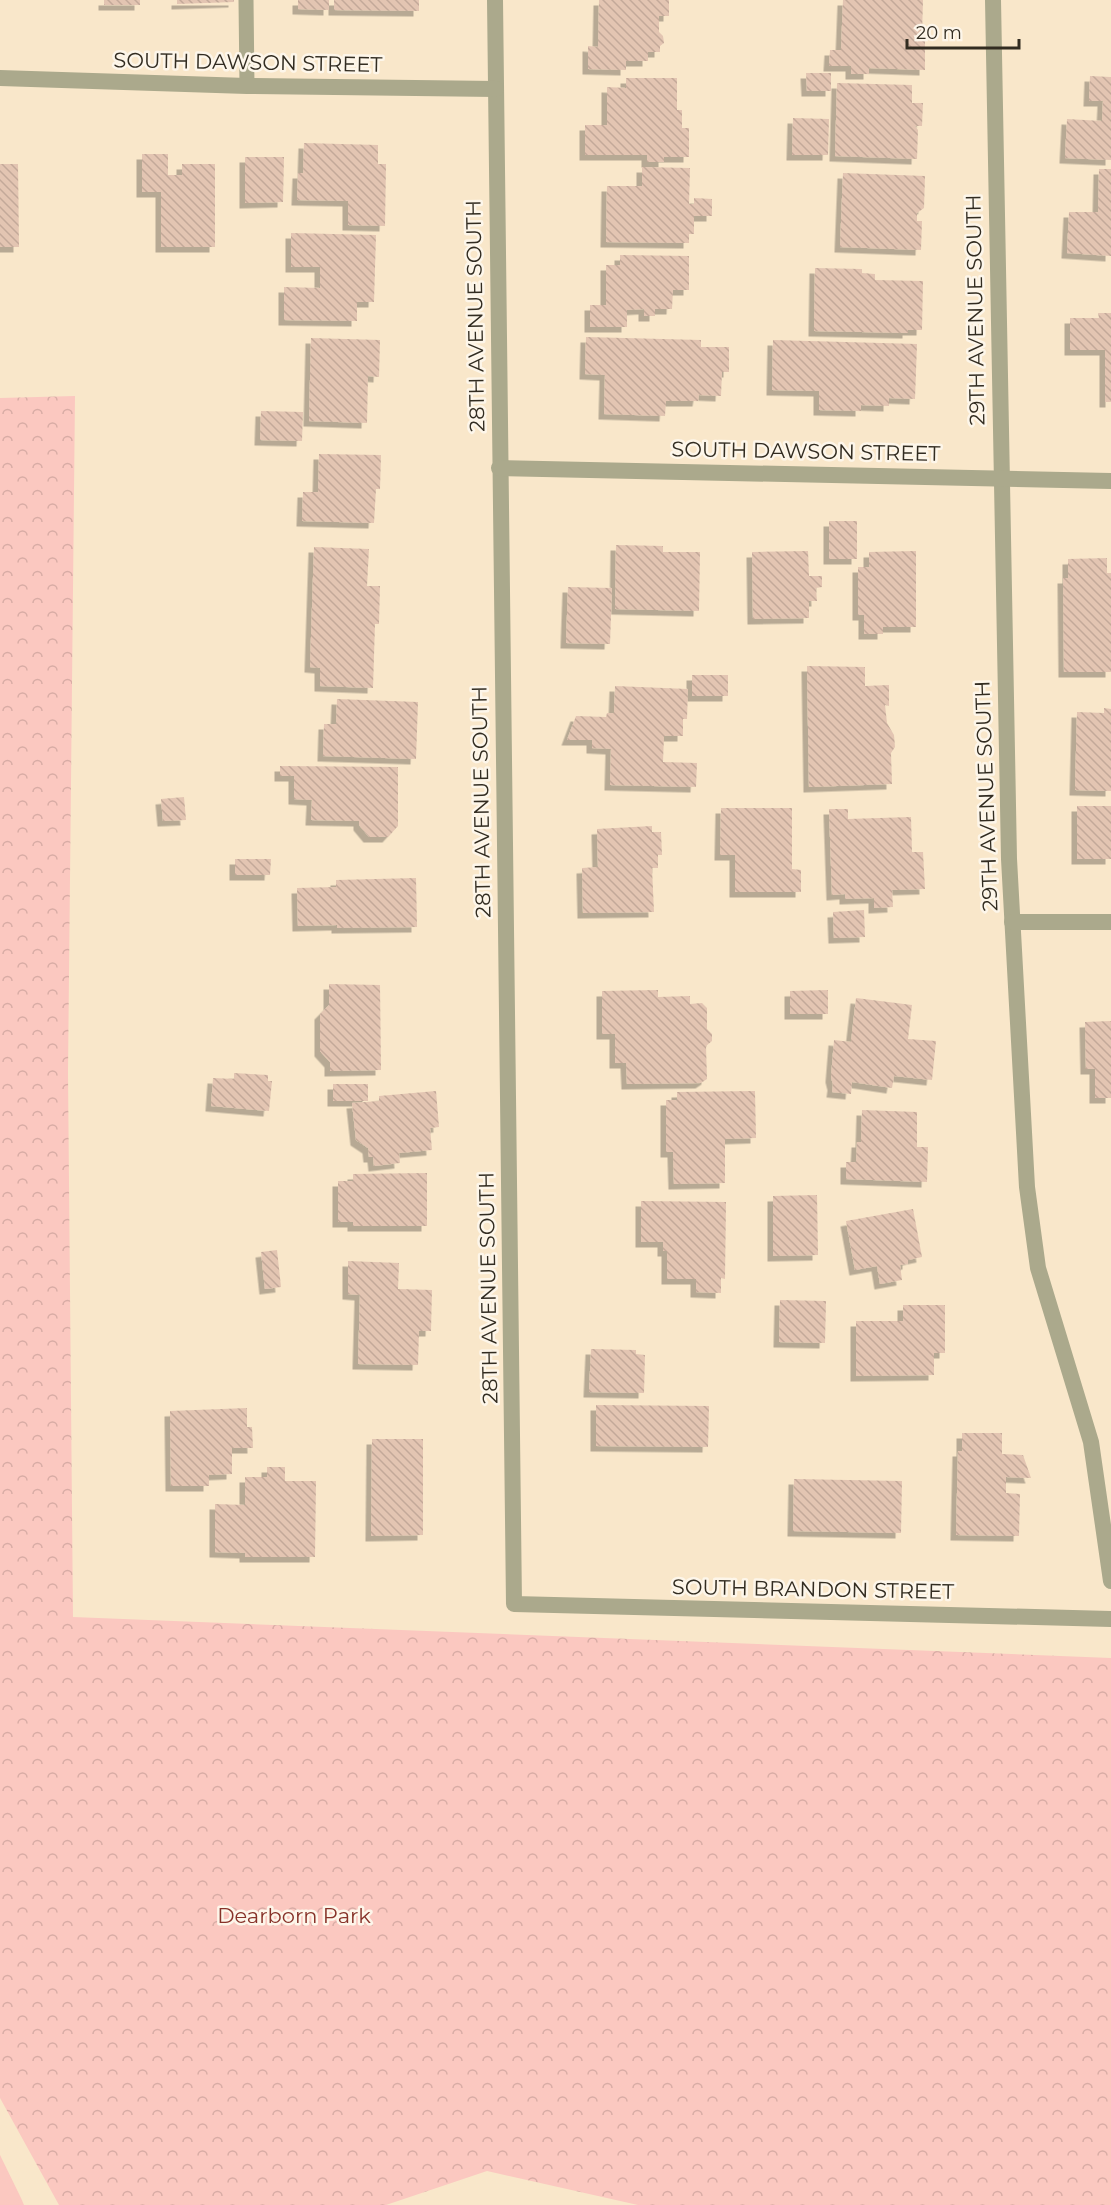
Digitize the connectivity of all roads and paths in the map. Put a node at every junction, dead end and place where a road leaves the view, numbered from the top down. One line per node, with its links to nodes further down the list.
1 (246, 0): 5 (lane)
2 (495, 0): 6 (street, 28TH AVENUE SOUTH)
3 (993, 0): 8 (street, 29TH AVENUE SOUTH)
4 (0, 78): 5 (street, SOUTH DAWSON STREET)
5 (246, 86): 6 (street, SOUTH DAWSON STREET)
6 (496, 89): 7 (street, 28TH AVENUE SOUTH)
7 (499, 468): 8 (street, SOUTH DAWSON STREET); 13 (street, 28TH AVENUE SOUTH)
8 (1002, 478): 9 (street, SOUTH DAWSON STREET); 10 (street, 29TH AVENUE SOUTH)
9 (1111, 481)
10 (1012, 922): 11 (street); 12 (street, 29TH AVENUE SOUTH)
11 (1111, 922)
12 (1111, 1581)
13 (514, 1604): 14 (street, SOUTH BRANDON STREET)
14 (1111, 1619)

